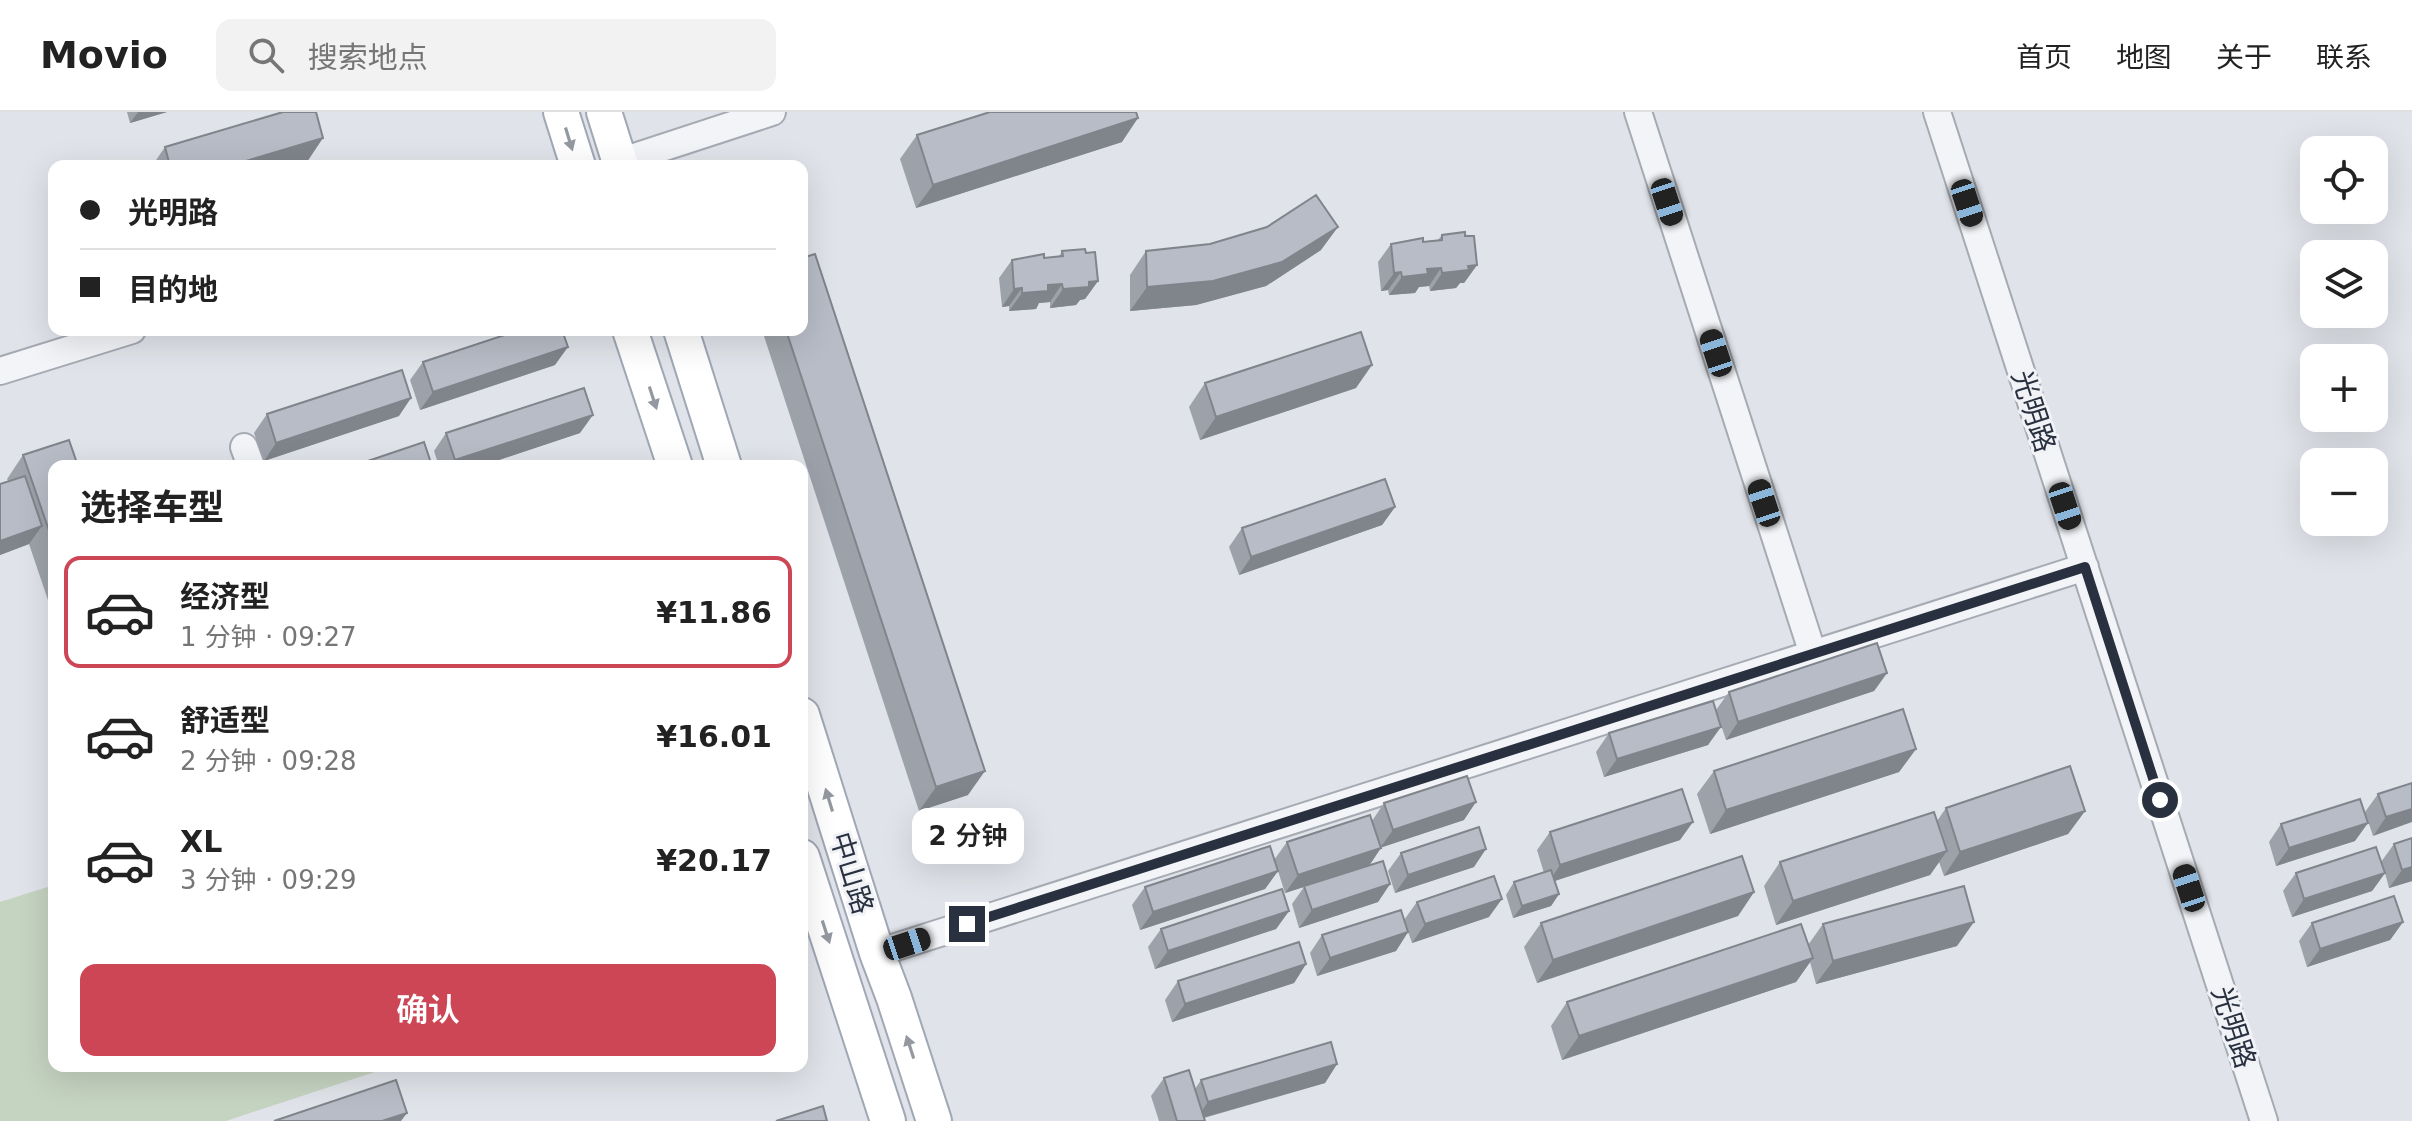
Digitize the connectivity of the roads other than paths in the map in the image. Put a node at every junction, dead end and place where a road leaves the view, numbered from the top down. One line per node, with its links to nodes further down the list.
1 (561, 112): 6 (main road, one-way to 6)
2 (604, 112): 7 (main road)
3 (772, 112): 8 (street)
4 (1638, 112): 16 (street)
5 (1937, 112): 15 (street, 光明路)
6 (576, 160)
7 (617, 160)
8 (633, 160)
9 (113, 336): 12 (street)
10 (632, 336): 13 (main road, one-way to 13)
11 (683, 336): 14 (main road)
12 (0, 371)
13 (673, 460)
14 (722, 460)
15 (2085, 567): 16 (street); 22 (street, 光明路)
16 (1813, 654): 19 (street)
17 (808, 734): 19 (main road, 中山路, one-way to 17)
18 (808, 875): 20 (main road, 中山路, one-way to 20)
19 (877, 953): 21 (main road, 中山路, one-way to 19)
20 (888, 1121)
21 (934, 1121)
22 (2264, 1121)

